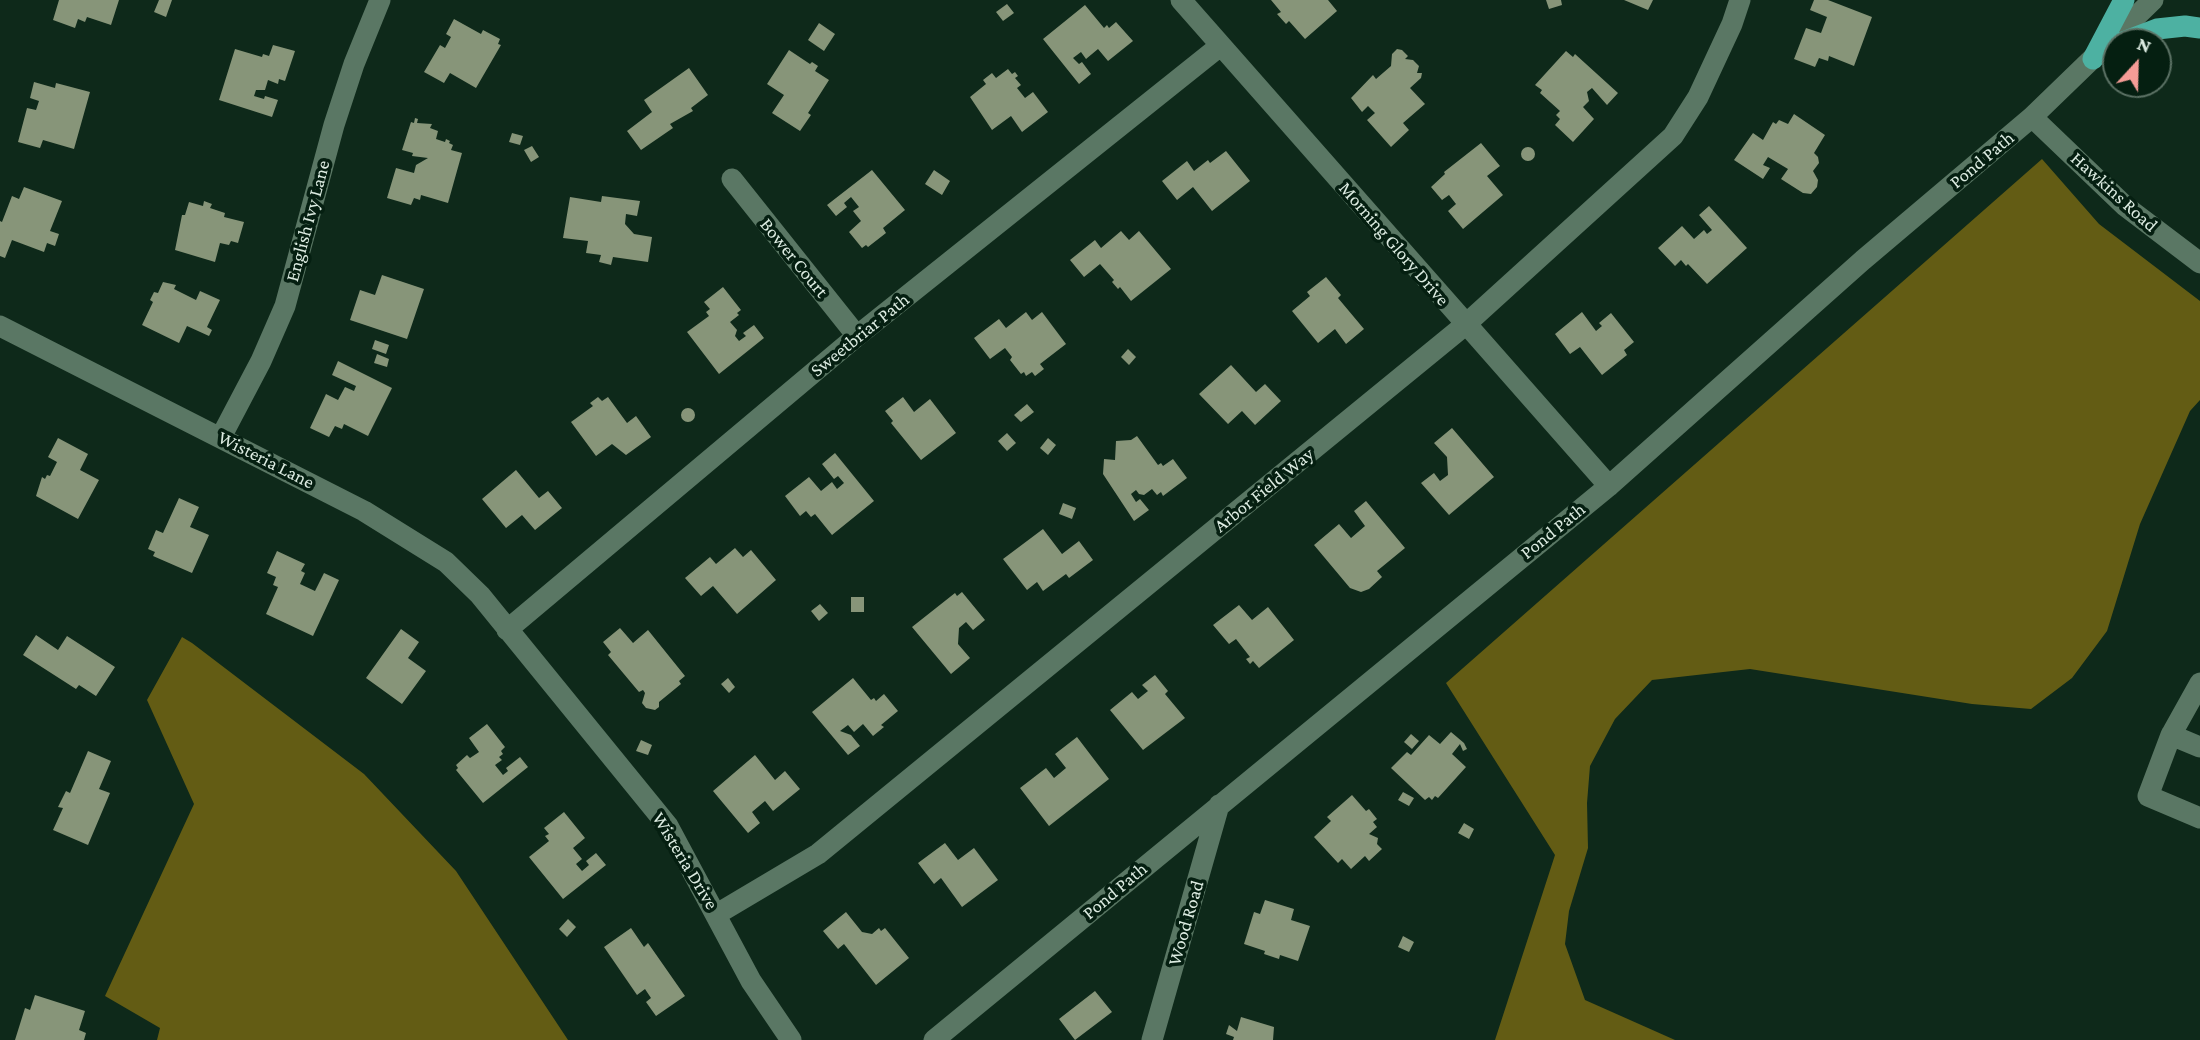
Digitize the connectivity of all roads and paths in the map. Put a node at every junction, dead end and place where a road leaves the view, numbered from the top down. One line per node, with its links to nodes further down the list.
1 (380, 0): 17 (street, English Ivy Lane)
2 (1181, 0): 8 (street, Morning Glory Drive)
3 (1740, 0): 14 (street, Arbor Field Way)
4 (2124, 0): 10 (highway)
5 (2153, 0): 10 (street, Pond Path)
6 (2166, 28): 7 (highway)
7 (2200, 28)
8 (1220, 46): 14 (street, Morning Glory Drive); 16 (street, Sweetbriar Path)
9 (2102, 53): 10 (highway)
10 (2093, 58): 11 (street, Pond Path)
11 (2032, 117): 13 (street, Hawkins Road); 18 (street, Pond Path)
12 (732, 179): 16 (street, Bower Court)
13 (2200, 263)
14 (1465, 325): 18 (street, Morning Glory Drive); 25 (street, Arbor Field Way)
15 (0, 326): 17 (street, Wisteria Lane)
16 (857, 336): 19 (street, Sweetbriar Path)
17 (221, 437): 19 (street, Wisteria Lane)
18 (1609, 486): 23 (street, Pond Path)
19 (507, 630): 25 (street, Wisteria Drive)
20 (2198, 691): 21 (street)
21 (2171, 736): 22 (street); 24 (street)
22 (2200, 747)
23 (1219, 805): 27 (street, Pond Path); 28 (street, Wood Road)
24 (2200, 818)
25 (717, 914): 26 (street, Wisteria Drive)
26 (792, 1040)
27 (933, 1040)
28 (1152, 1040)

